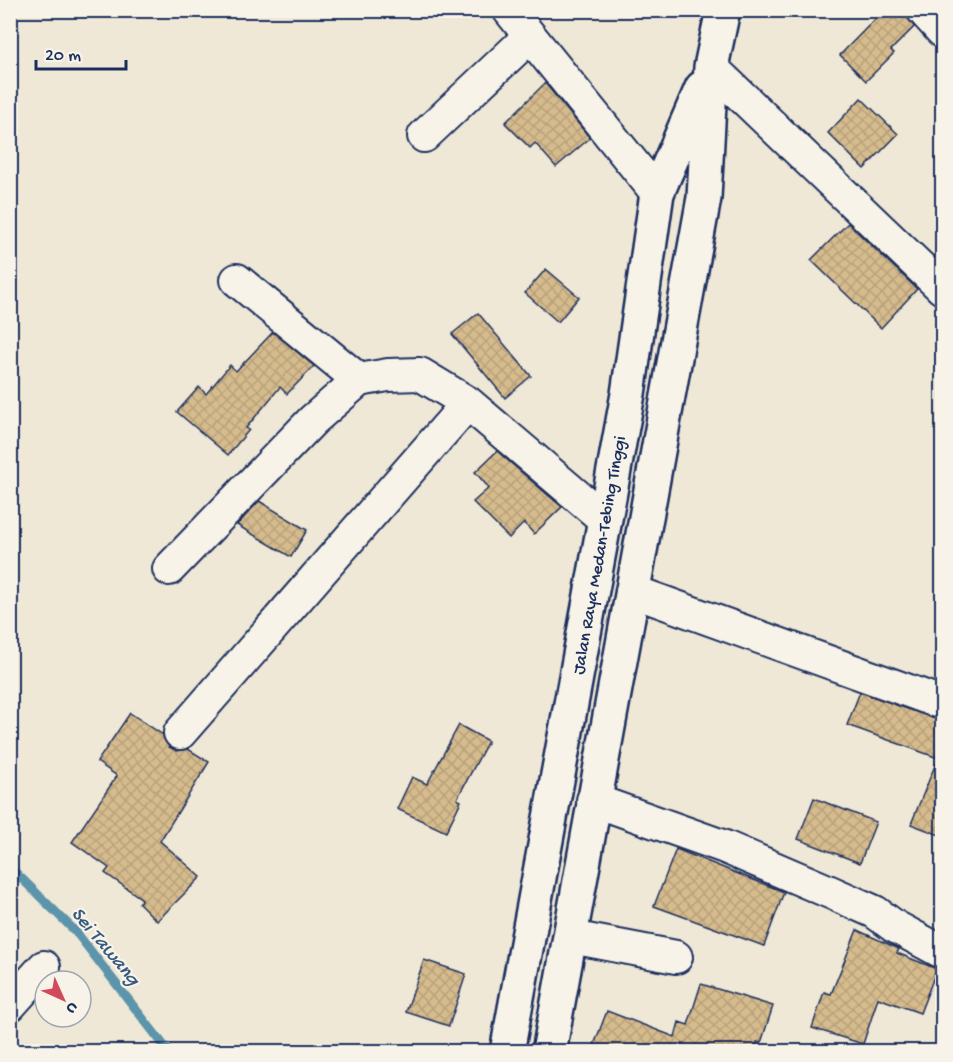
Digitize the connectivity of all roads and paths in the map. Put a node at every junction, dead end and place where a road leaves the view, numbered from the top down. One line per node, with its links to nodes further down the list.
1 (509, 10): 5 (street)
2 (723, 10): 6 (highway, Jalan Raya Medan-Tebing Tinggi)
3 (923, 10): 4 (street)
4 (942, 31)
5 (530, 37): 7 (street); 8 (street)
6 (711, 67): 8 (highway, Jalan Raya Medan-Tebing Tinggi); 10 (street); 15 (highway, Jalan Raya Medan-Tebing Tinggi)
7 (424, 136)
8 (657, 193): 13 (highway, Jalan Raya Medan-Tebing Tinggi)
9 (237, 280): 11 (street)
10 (942, 288)
11 (358, 380): 12 (street); 14 (street)
12 (468, 404): 13 (street); 17 (street)
13 (603, 518): 24 (highway, Jalan Raya Medan-Tebing Tinggi)
14 (169, 569)
15 (632, 591): 16 (street); 18 (highway, Jalan Raya Medan-Tebing Tinggi)
16 (942, 703)
17 (180, 733)
18 (593, 800): 19 (highway, Jalan Raya Medan-Tebing Tinggi); 20 (street)
19 (571, 937): 21 (street); 25 (highway, Jalan Raya Medan-Tebing Tinggi)
20 (942, 952)
21 (676, 957)
22 (44, 967): 23 (street)
23 (10, 1005)
24 (507, 1052)
25 (549, 1052)

